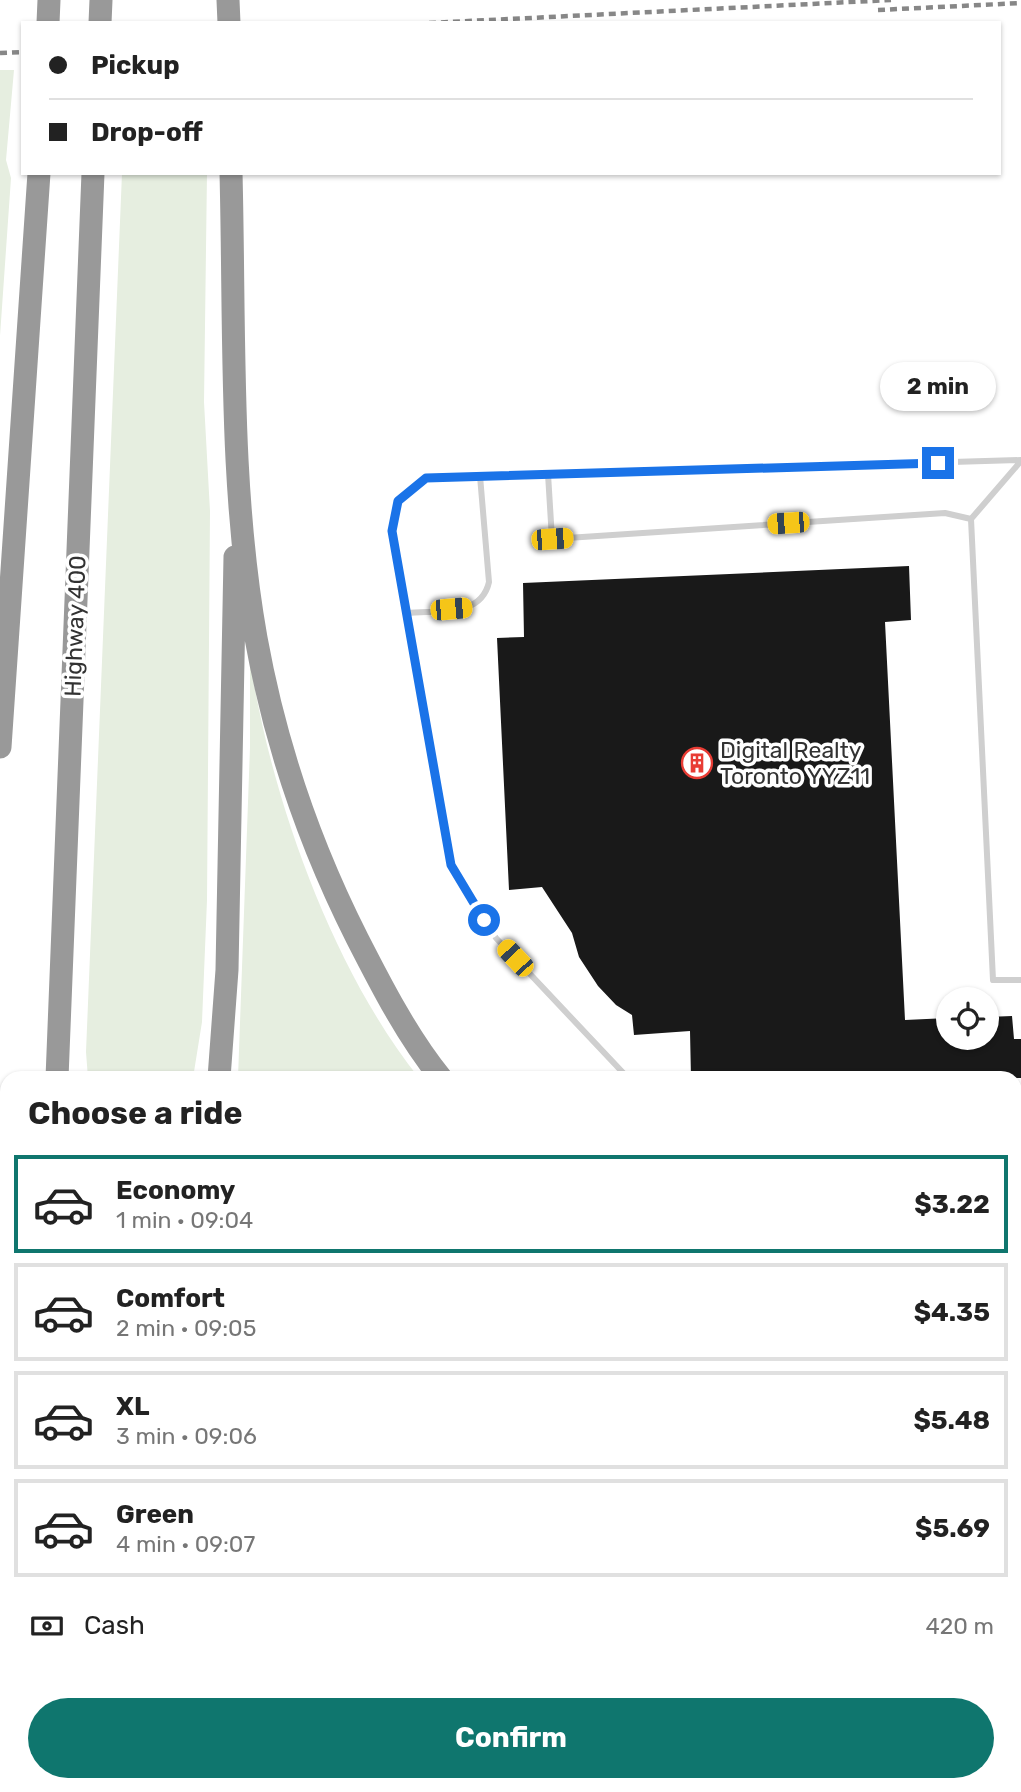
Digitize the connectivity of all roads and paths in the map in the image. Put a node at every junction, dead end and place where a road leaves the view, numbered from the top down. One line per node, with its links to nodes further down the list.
1 (49, 0): 4 (highway)
2 (101, 0): 5 (highway)
3 (229, 0): 6 (highway)
4 (48, 21)
5 (100, 21)
6 (229, 21)
7 (38, 175): 16 (highway)
8 (93, 175): 18 (highway, Highway 400)
9 (231, 175): 10 (highway)
10 (238, 451): 19 (highway); 20 (highway)
11 (1021, 461): 12 (lane); 14 (lane)
12 (548, 474): 13 (lane); 14 (lane)
13 (481, 476): 15 (lane); 15 (lane)
14 (971, 519): 17 (lane)
15 (407, 613): 21 (lane)
16 (0, 747)
17 (1021, 980)
18 (57, 1071)
19 (220, 1071)
20 (437, 1071)
21 (621, 1071)

